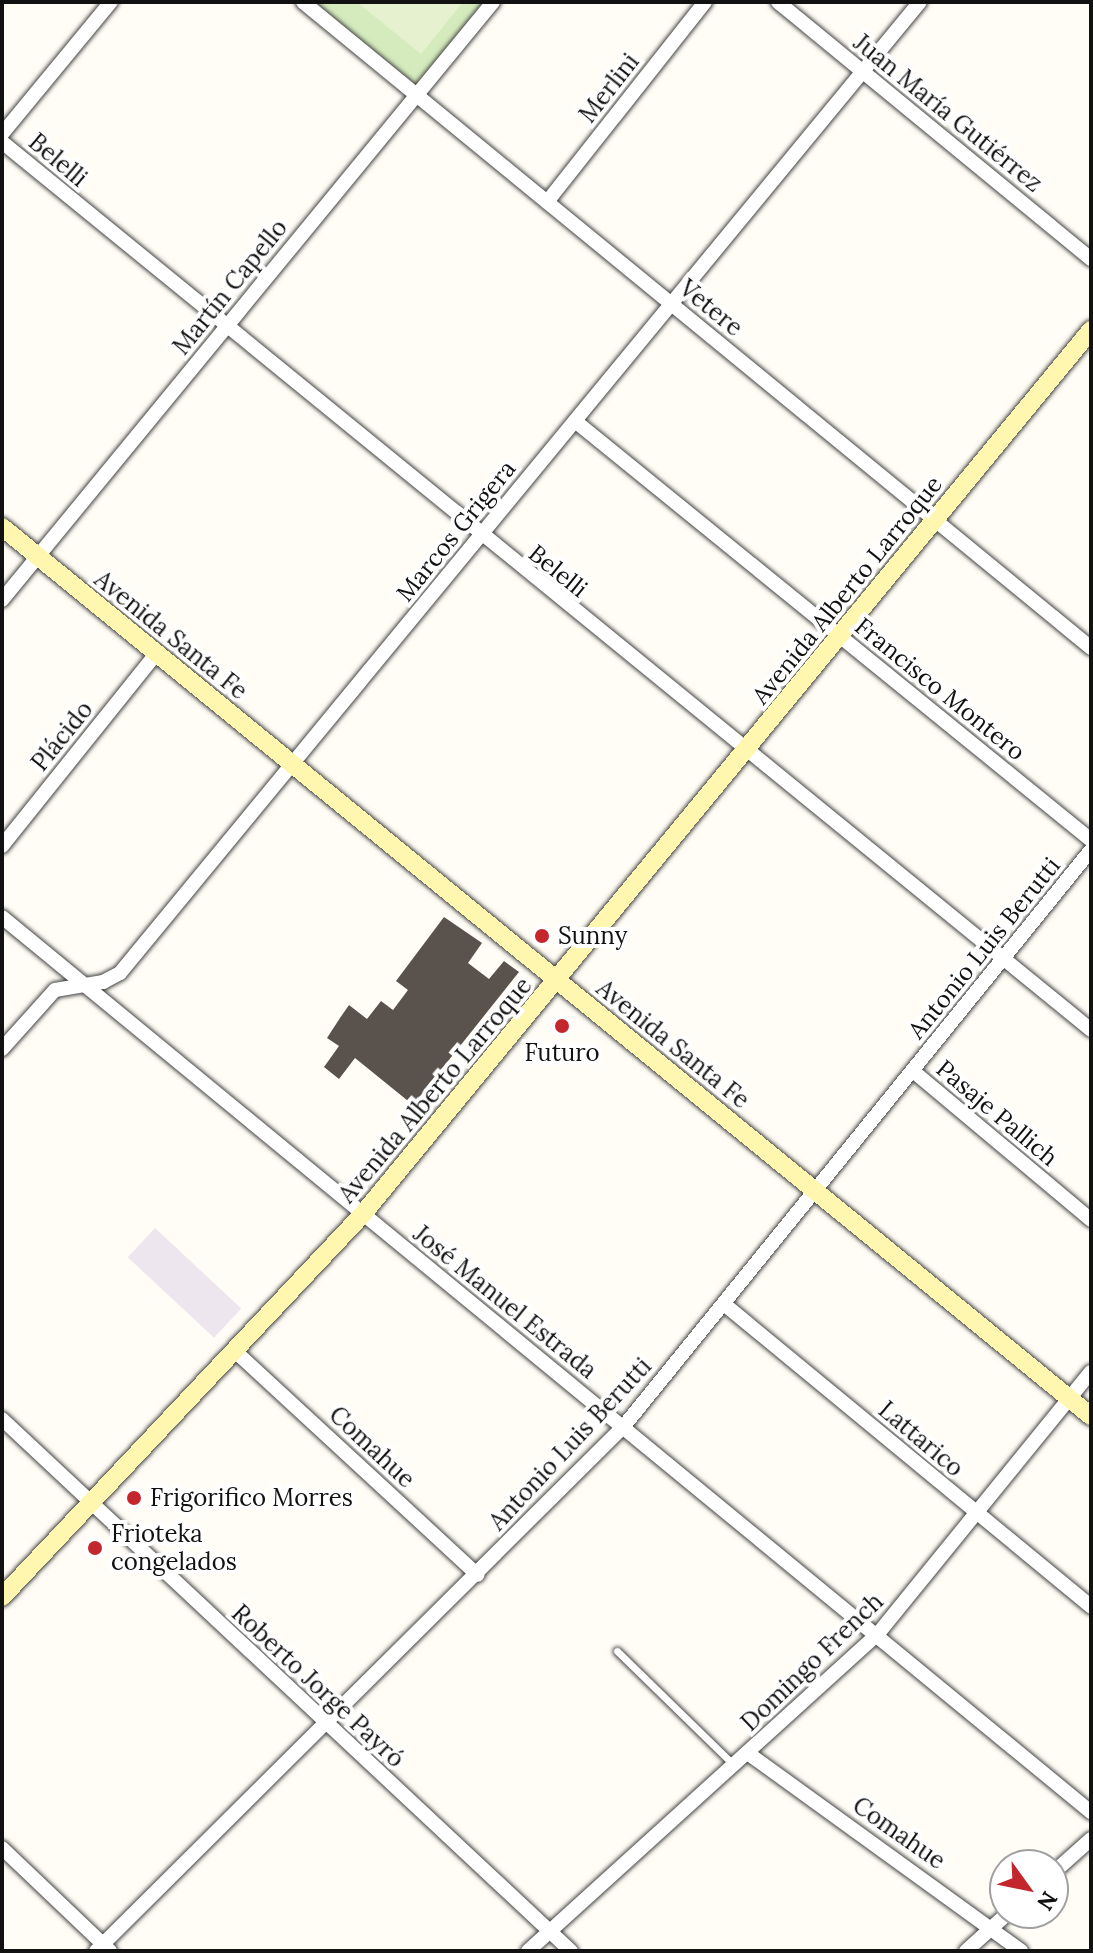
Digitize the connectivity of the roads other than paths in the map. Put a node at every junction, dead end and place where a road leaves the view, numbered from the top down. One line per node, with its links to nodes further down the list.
1 (111, 2): 9 (street)
2 (303, 2): 8 (street, Vetere)
3 (493, 2): 8 (street, Martín Capello)
4 (705, 2): 11 (street, Merlini)
5 (778, 2): 7 (street, Juan María Gutiérrez)
6 (920, 2): 7 (street, Marcos Grigera)
7 (862, 71): 12 (street, Juan María Gutiérrez); 13 (street, Marcos Grigera)
8 (417, 95): 11 (street, Vetere); 14 (street, Martín Capello)
9 (2, 134)
10 (2, 142): 14 (street, Belelli)
11 (547, 202): 13 (street, Vetere)
12 (1091, 259)
13 (672, 303): 16 (street, Marcos Grigera); 17 (street, Vetere)
14 (225, 329): 19 (street, Belelli); 20 (street, Martín Capello)
15 (1091, 330): 17 (main road, Avenida Alberto Larroque)
16 (575, 421): 19 (street, Marcos Grigera); 22 (street, Francisco Montero)
17 (934, 520): 22 (main road, Avenida Alberto Larroque); 23 (street, Vetere)
18 (2, 527): 20 (main road, Avenida Santa Fe)
19 (480, 537): 25 (street, Belelli); 26 (street, Marcos Grigera)
20 (37, 556): 21 (street, Martín Capello); 24 (main road, Avenida Santa Fe)
21 (2, 600)
22 (839, 636): 25 (main road, Avenida Alberto Larroque); 27 (street, Francisco Montero)
23 (1091, 648)
24 (156, 654): 26 (main road, Avenida Santa Fe); 28 (street, Plácido)
25 (746, 751): 31 (street, Belelli); 32 (main road, Avenida Alberto Larroque)
26 (293, 766): 32 (main road, Avenida Santa Fe); 33 (street, Marcos Grigera)
27 (1091, 840)
28 (2, 846)
29 (1091, 850): 31 (street, Antonio Luis Berutti)
30 (2, 917): 33 (street, José Manuel Estrada)
31 (1003, 958): 34 (street, Belelli); 36 (street, Antonio Luis Berutti)
32 (557, 981): 37 (main road, Avenida Santa Fe); 38 (main road, Avenida Alberto Larroque)
33 (83, 984): 35 (street, Marcos Grigera); 38 (street, José Manuel Estrada)
34 (1091, 1030)
35 (2, 1049)
36 (913, 1071): 37 (street, Antonio Luis Berutti); 39 (street, Pasaje Pallich)
37 (815, 1191): 40 (street, Antonio Luis Berutti); 43 (main road, Avenida Santa Fe)
38 (362, 1215): 41 (main road, Avenida Alberto Larroque); 46 (street, José Manuel Estrada)
39 (1091, 1220)
40 (724, 1304): 46 (street, Antonio Luis Berutti); 48 (street, Lattarico)
41 (235, 1351): 47 (main road, Avenida Alberto Larroque); 49 (street, Comahue)
42 (1091, 1372): 43 (street, Domingo French)
43 (1069, 1399): 44 (main road, Avenida Santa Fe); 48 (street, Domingo French)
44 (1091, 1416)
45 (2, 1419): 47 (street, Roberto Jorge Payró)
46 (624, 1426): 49 (street, Antonio Luis Berutti); 52 (street, José Manuel Estrada)
47 (91, 1504): 50 (main road, Avenida Alberto Larroque); 54 (street, Roberto Jorge Payró)
48 (977, 1513): 51 (street, Lattarico); 52 (street, Domingo French)
49 (478, 1575): 54 (street, Antonio Luis Berutti)
50 (2, 1597)
51 (1091, 1607)
52 (877, 1635): 55 (street, Domingo French); 57 (street, José Manuel Estrada)
53 (617, 1651): 56 (lane)
54 (323, 1722): 64 (street, Roberto Jorge Payró); 65 (street, Antonio Luis Berutti)
55 (749, 1754): 56 (street, Domingo French); 61 (street, Comahue)
56 (736, 1766): 64 (street, Domingo French)
57 (1091, 1812)
58 (1091, 1839): 60 (street)
59 (2, 1848): 65 (street)
60 (1069, 1859)
61 (989, 1924)
62 (991, 1929): 68 (street)
63 (995, 1929): 69 (street, Comahue)
64 (550, 1931): 66 (street, Domingo French); 67 (street, Roberto Jorge Payró)
65 (103, 1949)
66 (528, 1951)
67 (571, 1951)
68 (966, 1951)
69 (1021, 1951)

